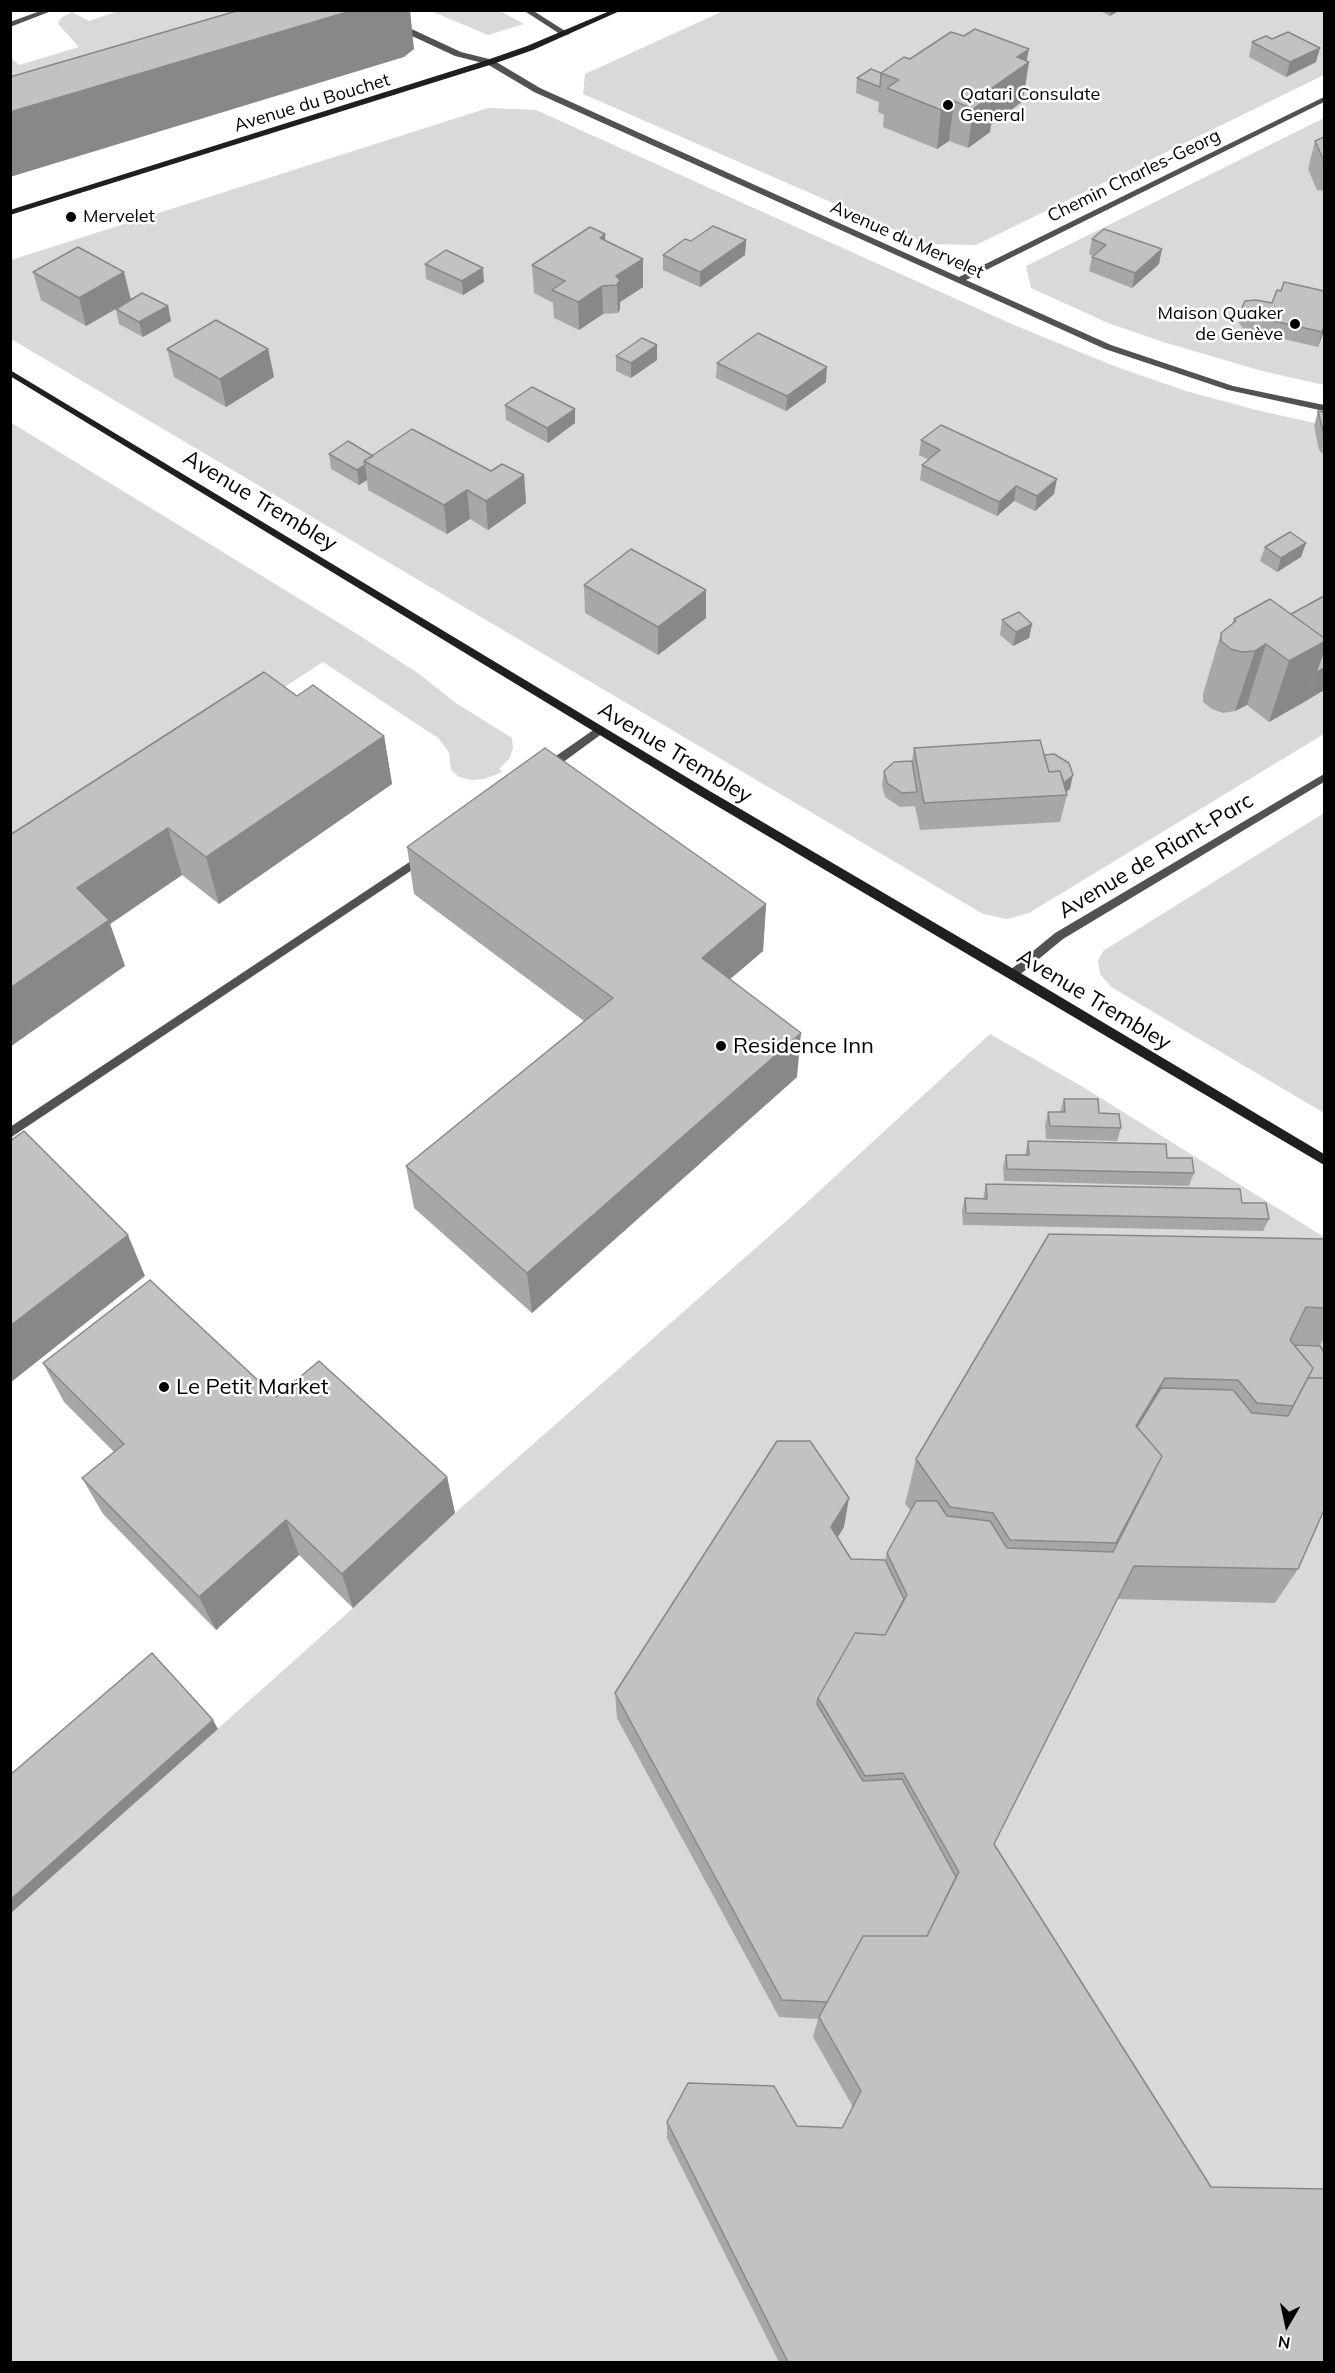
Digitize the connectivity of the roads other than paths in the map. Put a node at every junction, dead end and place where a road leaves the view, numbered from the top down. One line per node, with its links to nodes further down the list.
1 (51, 10): 5 (street)
2 (526, 10): 6 (street)
3 (619, 10): 6 (street, Avenue du Bouchet)
4 (389, 21): 7 (street, Avenue du Mervelet)
5 (10, 25)
6 (566, 34): 7 (street, Avenue du Bouchet)
7 (490, 62): 9 (street, Avenue du Bouchet); 10 (street, Avenue du Mervelet)
8 (1324, 99): 10 (street, Chemin Charles-Georg)
9 (10, 213)
10 (958, 281): 12 (street, Avenue du Mervelet)
11 (10, 372): 13 (street, Avenue Trembley)
12 (1324, 408)
13 (599, 730): 14 (street); 17 (street, Avenue Trembley)
14 (539, 774)
15 (1324, 778): 17 (street, Avenue de Riant-Parc)
16 (431, 851): 18 (street)
17 (1013, 974): 19 (street, Avenue Trembley)
18 (10, 1133)
19 (1324, 1160)

